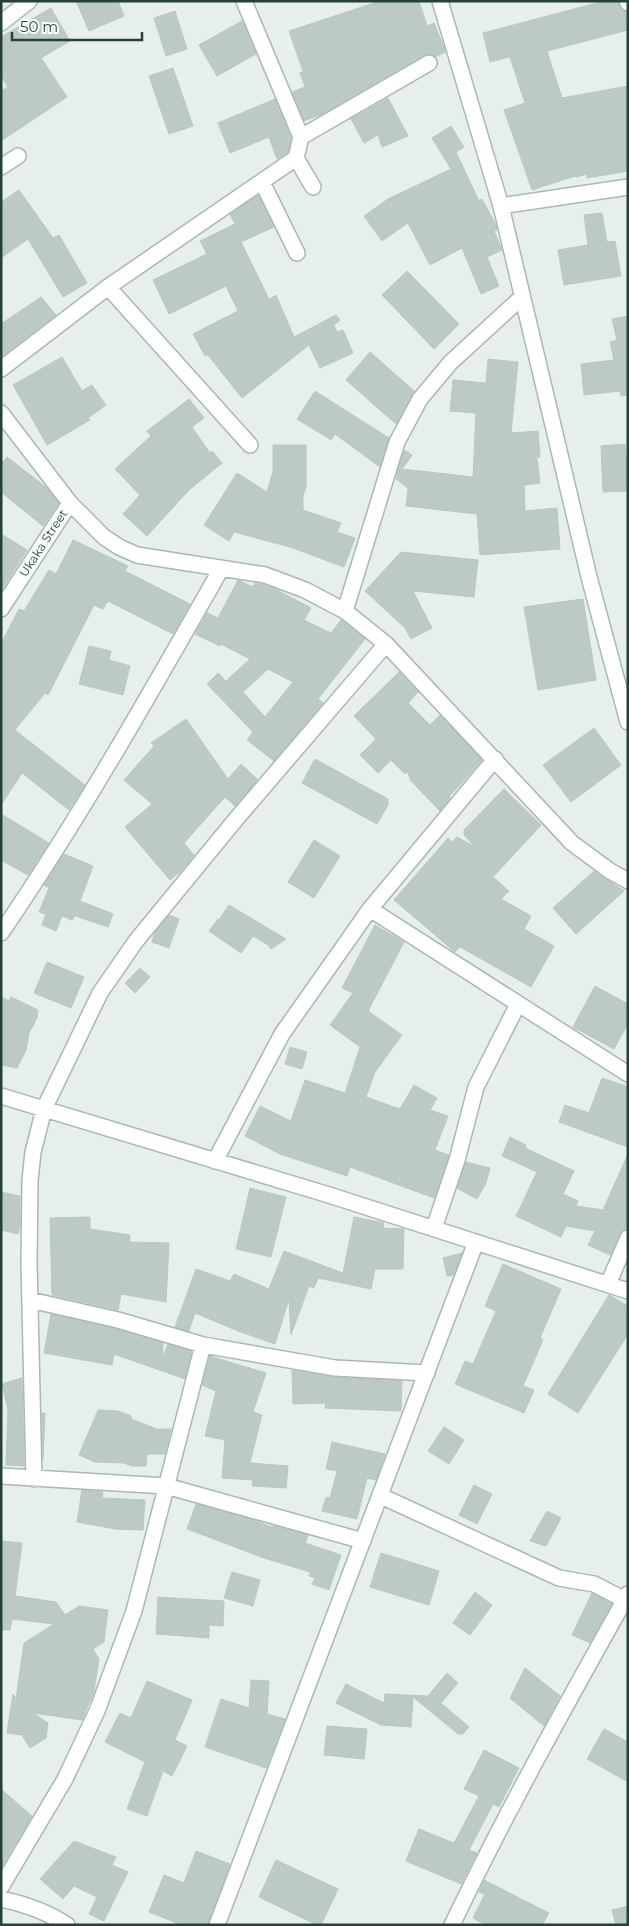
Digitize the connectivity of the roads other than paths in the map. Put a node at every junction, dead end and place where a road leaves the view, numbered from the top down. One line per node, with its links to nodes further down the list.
1 (29, 1): 4 (street)
2 (244, 1): 6 (street)
3 (440, 1): 13 (street)
4 (1, 23)
5 (429, 63): 6 (street)
6 (301, 137): 8 (street)
7 (18, 156): 9 (street)
8 (296, 158): 10 (street); 11 (street)
9 (1, 167)
10 (262, 182): 14 (street); 15 (street)
11 (313, 187)
12 (628, 187): 13 (street)
13 (501, 206): 16 (street)
14 (298, 253)
15 (108, 287): 17 (street); 19 (street)
16 (522, 297): 23 (street); 25 (street)
17 (1, 369)
18 (1, 413): 20 (street)
19 (250, 445)
20 (70, 503): 21 (street); 22 (street, Ukaka Street)
21 (221, 569): 23 (street); 29 (street)
22 (1, 609)
23 (345, 611): 24 (street)
24 (386, 644): 26 (street); 33 (street)
25 (628, 722)
26 (495, 759): 27 (street); 28 (street)
27 (628, 881)
28 (370, 909): 30 (street); 34 (street)
29 (1, 933)
30 (518, 1004): 31 (street); 35 (street)
31 (628, 1074)
32 (1, 1096): 33 (street)
33 (44, 1109): 34 (street); 40 (street)
34 (215, 1161): 35 (street)
35 (434, 1228): 37 (street)
36 (628, 1238): 38 (street)
37 (476, 1242): 38 (street); 42 (street)
38 (608, 1284): 39 (street)
39 (628, 1291)
40 (30, 1300): 41 (street); 44 (street)
41 (203, 1345): 42 (street); 45 (street)
42 (427, 1373): 46 (street)
43 (1, 1476): 44 (street)
44 (34, 1479): 45 (street)
45 (166, 1486): 47 (street); 49 (street)
46 (381, 1496): 47 (street); 48 (street)
47 (363, 1541): 52 (street)
48 (626, 1597): 53 (street)
49 (1, 1888)
50 (1, 1898): 51 (street)
51 (67, 1925)
52 (217, 1925)
53 (452, 1925)

